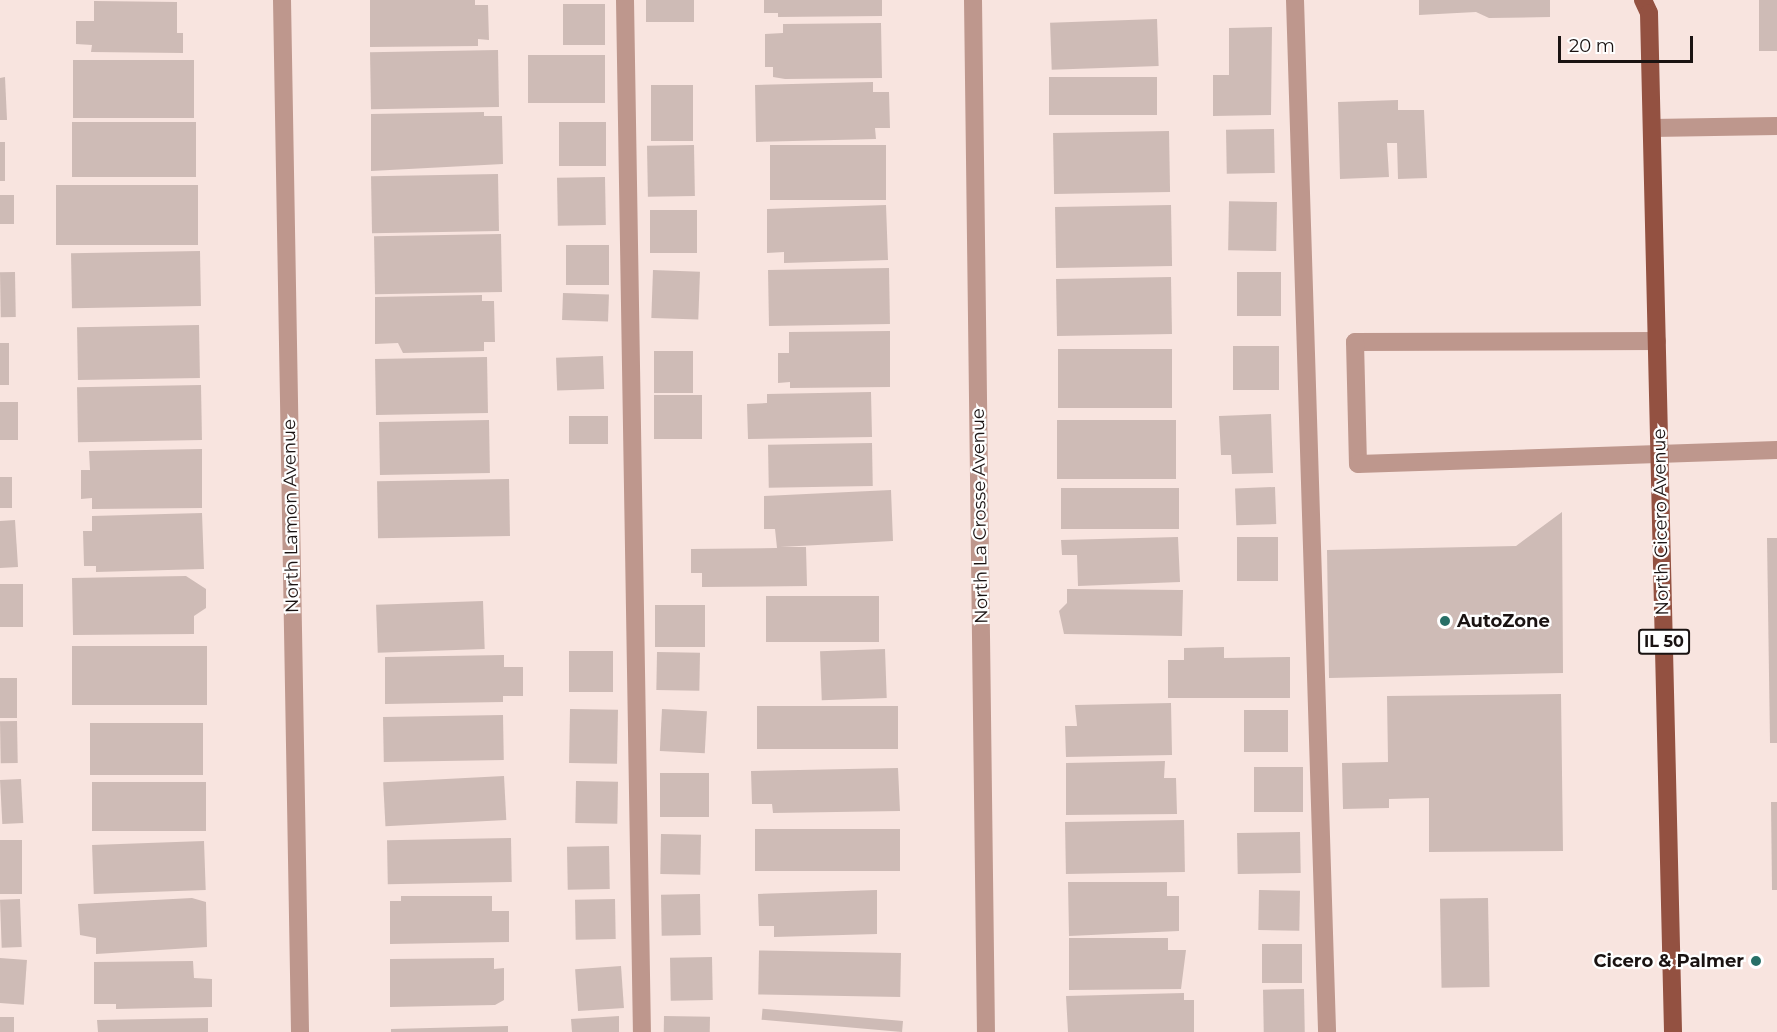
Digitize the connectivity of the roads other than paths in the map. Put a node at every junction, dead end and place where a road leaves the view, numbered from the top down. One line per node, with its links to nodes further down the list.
1 (282, 0): 11 (street, North Lamon Avenue)
2 (625, 0): 12 (street)
3 (974, 0): 13 (street, North La Crosse Avenue)
4 (1295, 0): 14 (street)
5 (1649, 4): 7 (main road, North Cicero Avenue / IL 50)
6 (1777, 126): 7 (street)
7 (1652, 128): 8 (main road, North Cicero Avenue / IL 50)
8 (1657, 341): 10 (main road, North Cicero Avenue / IL 50); 10 (street)
9 (1777, 450): 10 (street)
10 (1660, 453): 15 (main road, North Cicero Avenue / IL 50)
11 (300, 1032)
12 (642, 1032)
13 (986, 1032)
14 (1327, 1032)
15 (1673, 1032)

